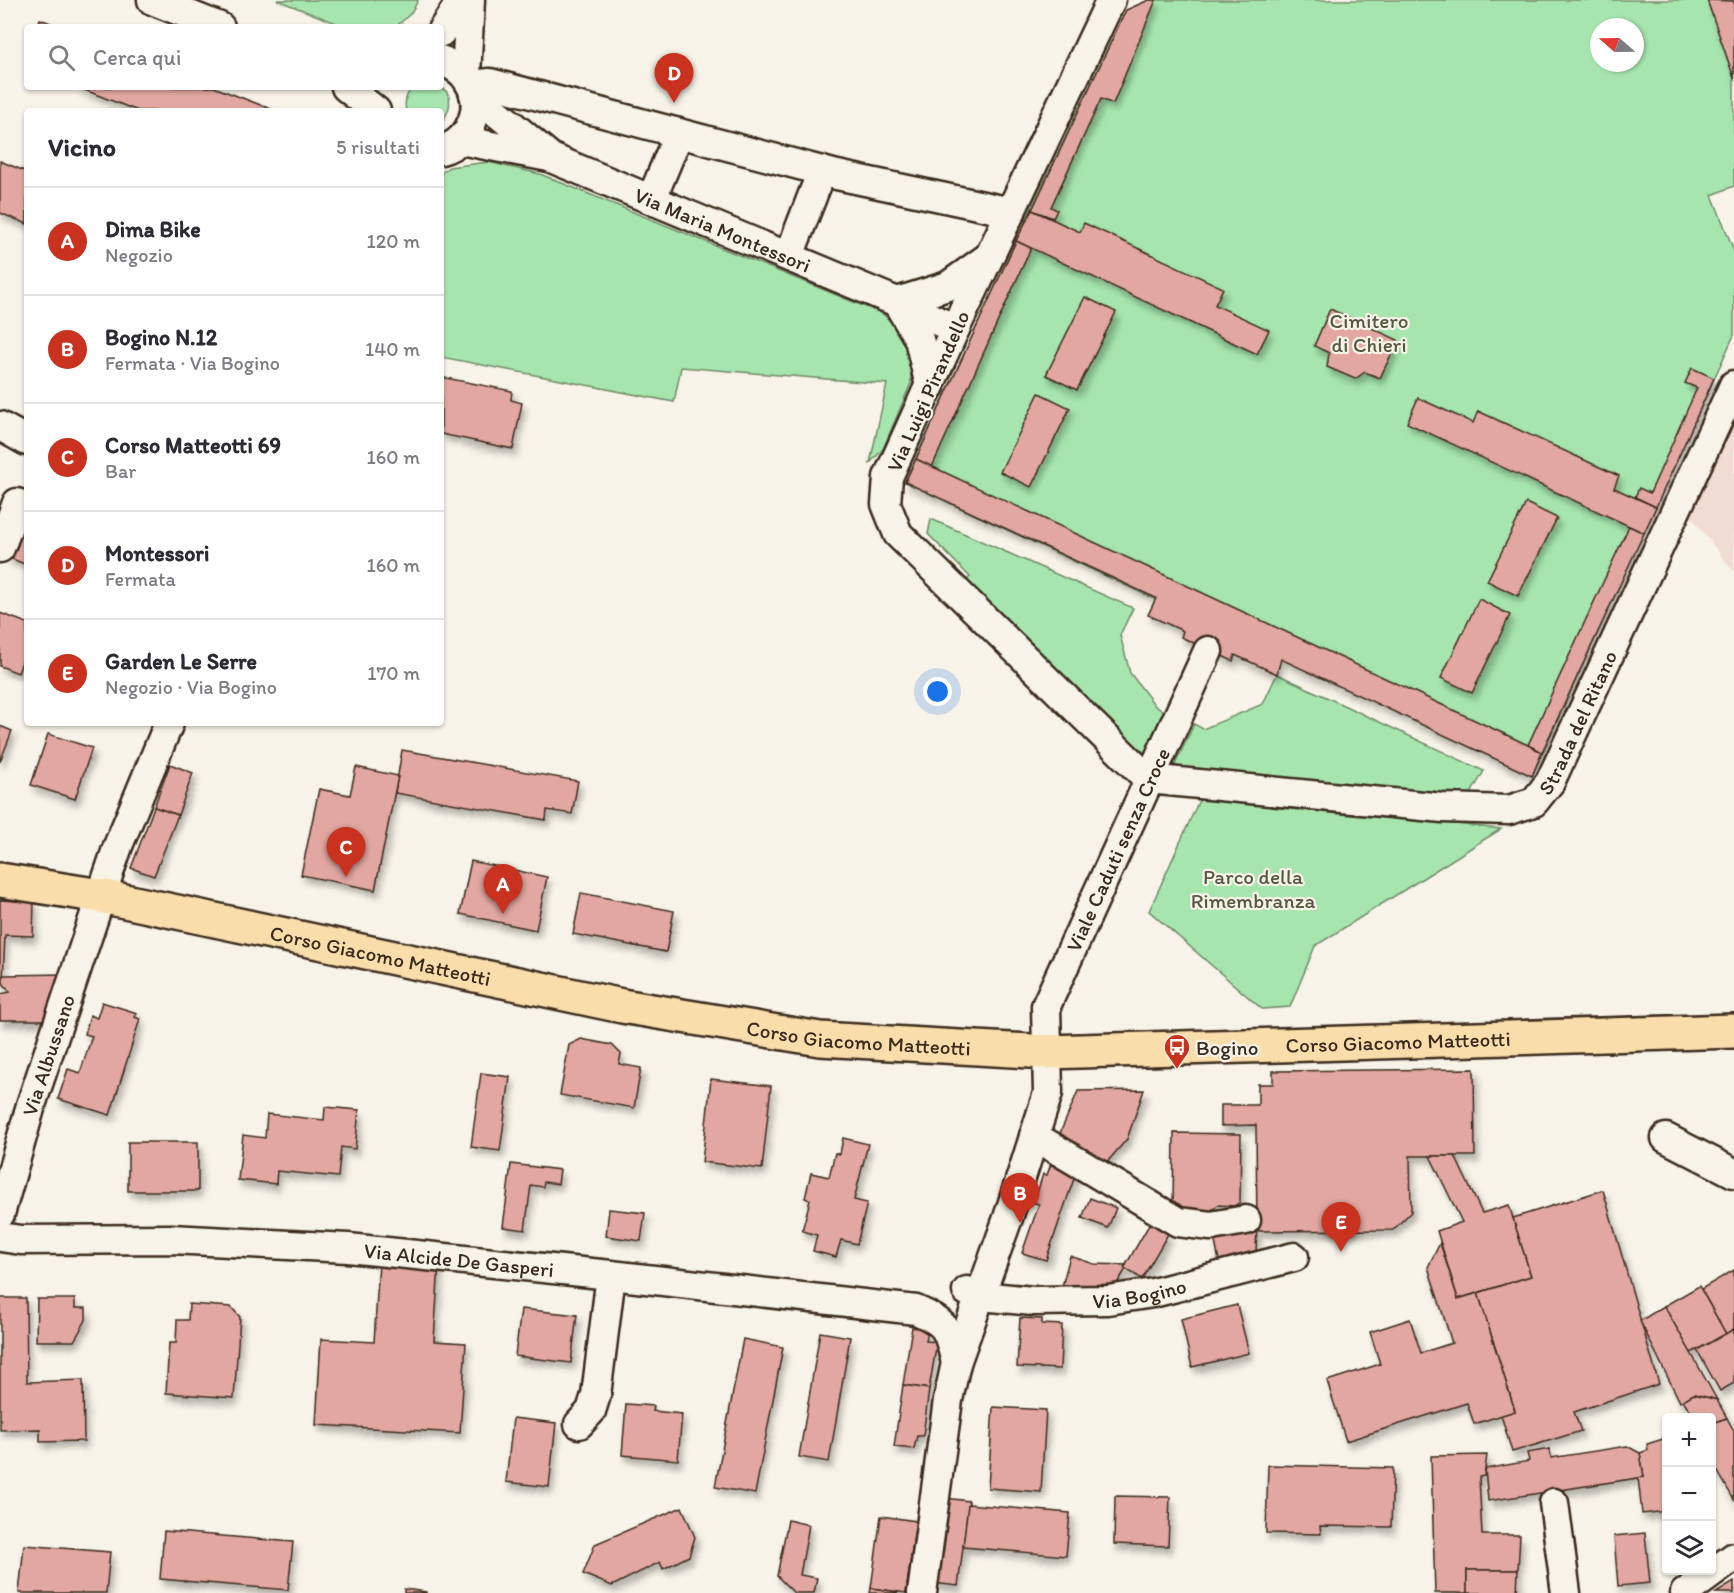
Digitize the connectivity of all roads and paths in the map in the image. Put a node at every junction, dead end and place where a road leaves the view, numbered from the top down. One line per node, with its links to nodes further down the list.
1 (152, 0): 5 (street)
2 (462, 0): 6 (street)
3 (471, 0): 8 (street)
4 (1111, 0): 18 (street, Via Luigi Pirandello)
5 (212, 24)
6 (444, 27)
7 (444, 61): 8 (street, Via Maria Montessori)
8 (470, 85): 13 (street); 14 (street); 15 (street, Via Maria Montessori)
9 (350, 90): 11 (street)
10 (385, 90): 12 (street)
11 (372, 108)
12 (383, 108)
13 (679, 133): 16 (street); 17 (street)
14 (450, 145): 15 (street, Via Maria Montessori)
15 (549, 157): 17 (street, Via Maria Montessori)
16 (822, 171): 18 (street); 20 (street)
17 (652, 198): 20 (street, Via Maria Montessori)
18 (1011, 212): 19 (street, Via Luigi Pirandello)
19 (991, 255): 21 (street); 22 (street, Via Luigi Pirandello)
20 (789, 256): 21 (street, Via Maria Montessori)
21 (897, 302): 22 (street, Via Maria Montessori); 24 (street)
22 (955, 329): 24 (street, Via Luigi Pirandello)
23 (1734, 385): 31 (street, Strada del Ritano)
24 (930, 386): 31 (street, Via Luigi Pirandello)
25 (0, 426): 26 (street)
26 (24, 439)
27 (17, 503): 28 (street)
28 (0, 548)
29 (1208, 651): 31 (street, Viale Caduti senza Croce)
30 (168, 726): 33 (street, Via Albussano)
31 (1148, 778): 35 (street, Viale Caduti senza Croce)
32 (0, 880): 33 (main road, Corso Giacomo Matteotti)
33 (101, 896): 35 (main road, Corso Giacomo Matteotti); 39 (street, Via Albussano)
34 (1734, 1031): 35 (main road, Corso Giacomo Matteotti)
35 (1047, 1052): 36 (street)
36 (1034, 1136): 40 (street); 44 (street, Via Alcide De Gasperi)
37 (1666, 1138): 38 (street)
38 (1734, 1173)
39 (0, 1214)
40 (1246, 1220)
41 (0, 1237): 43 (street, Via Alcide De Gasperi)
42 (1294, 1257): 44 (street, Via Bogino)
43 (610, 1275): 45 (street, Via Alcide De Gasperi); 47 (street)
44 (974, 1293): 45 (street, Via Alcide De Gasperi); 46 (street)
45 (916, 1310): 46 (street, Via Alcide De Gasperi)
46 (956, 1363): 50 (street)
47 (579, 1424)
48 (1554, 1503): 51 (street)
49 (1734, 1557): 52 (street)
50 (921, 1593)
51 (1566, 1593)
52 (1685, 1593)

